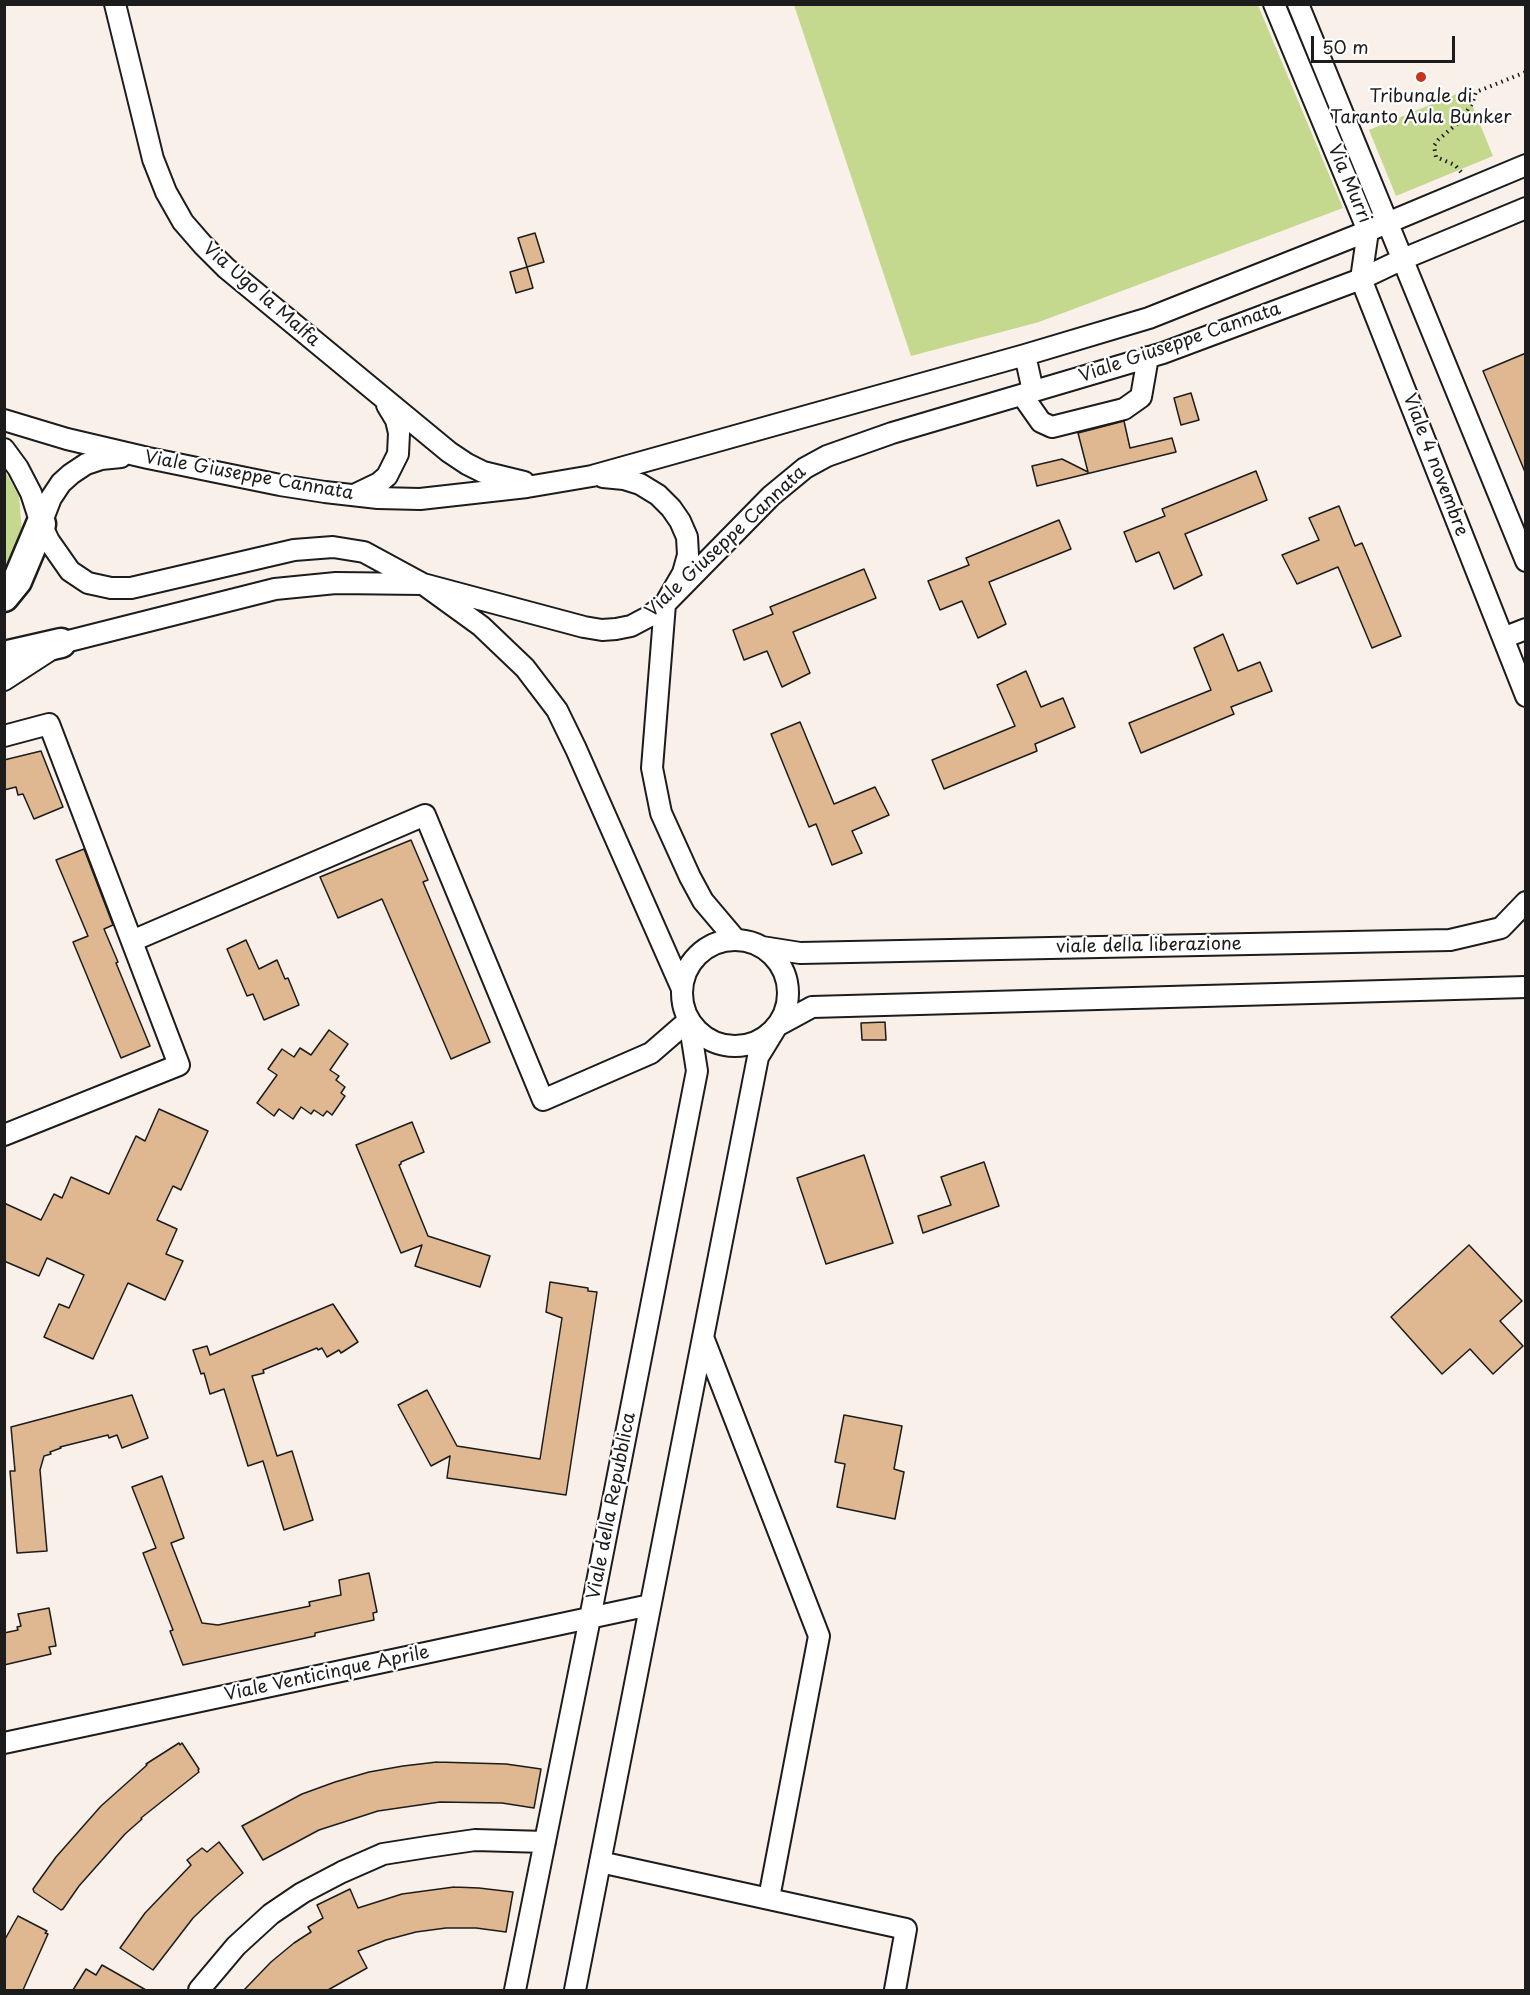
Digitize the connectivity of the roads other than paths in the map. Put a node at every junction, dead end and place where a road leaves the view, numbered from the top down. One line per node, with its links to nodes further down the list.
1 (115, 4): 13 (street, Via Ugo la Malfa)
2 (1274, 4): 7 (street, Via Murri)
3 (1298, 4): 6 (street, Via Murri)
4 (1526, 165): 6 (street, Viale Giuseppe Cannata)
5 (1526, 208): 8 (street, Viale Giuseppe Cannata)
6 (1389, 222): 7 (street, Viale Giuseppe Cannata); 8 (street)
7 (1368, 231): 9 (street, Viale 4 novembre); 10 (street, Viale Giuseppe Cannata)
8 (1403, 259): 9 (street, Viale Giuseppe Cannata); 21 (street)
9 (1361, 279): 11 (street, Viale Giuseppe Cannata); 26 (street, Viale 4 novembre)
10 (1025, 355): 12 (street); 17 (street, Viale Giuseppe Cannata)
11 (1148, 357): 12 (street, Viale Giuseppe Cannata); 12 (street)
12 (1028, 393): 24 (street, Viale Giuseppe Cannata)
13 (380, 396): 18 (street, Via Ugo la Malfa); 19 (street, Via Ugo la Malfa)
14 (4, 420): 16 (street, Viale Giuseppe Cannata)
15 (4, 449): 20 (street, Viale Giuseppe Cannata)
16 (148, 458): 19 (street, Viale Giuseppe Cannata); 20 (street)
17 (592, 476): 18 (street, Viale Giuseppe Cannata); 24 (street)
18 (540, 485): 19 (street, Viale Giuseppe Cannata)
19 (353, 495)
20 (41, 524): 22 (street, Viale Giuseppe Cannata); 23 (highway)
21 (1526, 561)
22 (423, 584): 24 (street, Viale Giuseppe Cannata); 27 (street); 37 (street)
23 (4, 597)
24 (665, 604): 33 (street)
25 (1526, 629): 26 (street)
26 (1503, 638): 30 (street, Viale 4 novembre)
27 (61, 643): 28 (highway); 29 (street)
28 (4, 656)
29 (4, 680)
30 (1526, 696)
31 (4, 736): 34 (street)
32 (1526, 902): 35 (street, viale della liberazione)
33 (736, 940): 35 (street); 37 (street)
34 (132, 941): 38 (street); 40 (street)
35 (762, 947): 39 (street)
36 (1526, 987): 39 (street)
37 (682, 989): 38 (street)
38 (689, 1020): 39 (street); 43 (street, Viale della Repubblica)
39 (777, 1026): 41 (street)
40 (4, 1135)
41 (703, 1337): 42 (street); 47 (street)
42 (650, 1605): 43 (street, Viale Venticinque Aprile); 46 (street)
43 (590, 1618): 44 (street, Viale Venticinque Aprile); 45 (street, Viale della Repubblica)
44 (4, 1743)
45 (545, 1842): 48 (street); 49 (street, Viale della Repubblica)
46 (600, 1862): 47 (street); 50 (street)
47 (769, 1898): 51 (street)
48 (199, 1990)
49 (515, 1990)
50 (574, 1990)
51 (895, 1990)

